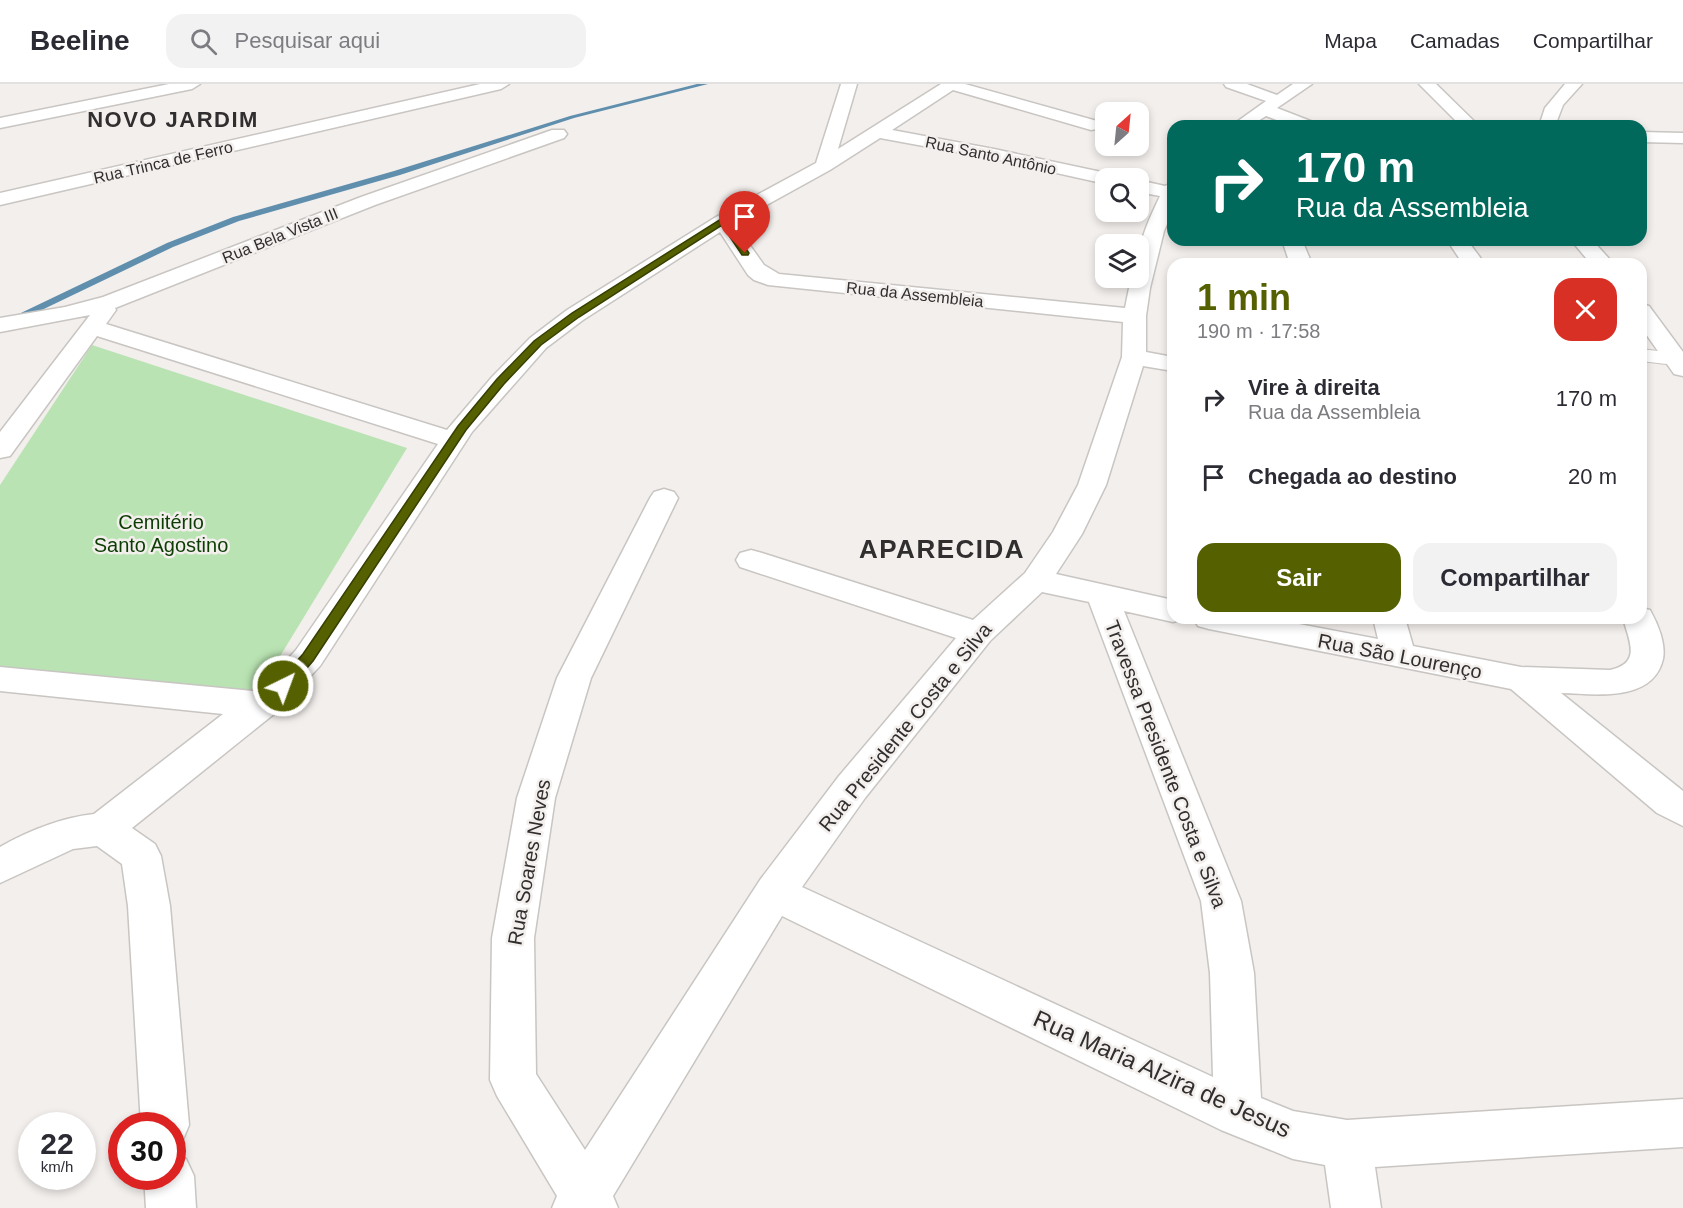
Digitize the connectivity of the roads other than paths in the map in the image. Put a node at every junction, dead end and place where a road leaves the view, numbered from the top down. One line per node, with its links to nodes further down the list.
1 (192, 84): 14 (street)
2 (501, 84): 24 (street, Rua Trinca de Ferro)
3 (952, 84): 15 (street); 16 (street)
4 (1232, 84): 9 (street)
5 (1304, 84): 9 (street)
6 (1427, 84): 12 (street)
7 (1574, 84): 13 (street)
8 (855, 87): 20 (street)
9 (1270, 104): 10 (street); 11 (street)
10 (1247, 120)
11 (1297, 120)
12 (1465, 120)
13 (1548, 120)
14 (0, 123)
15 (1091, 125)
16 (876, 132): 20 (street); 21 (street, Rua Santo Antônio)
17 (558, 134): 29 (street, Rua Bela Vista III)
18 (1647, 136): 19 (street)
19 (1683, 138)
20 (824, 166): 26 (street)
21 (1095, 177)
22 (1149, 188): 23 (street)
23 (1167, 190)
24 (0, 199)
25 (1167, 200): 30 (street, Rua Presidente Costa e Silva)
26 (723, 221): 30 (street, Rua da Assembleia); 38 (street)
27 (1586, 246): 28 (street)
28 (1598, 258)
29 (111, 302): 32 (street, Rua Bela Vista III); 33 (street)
30 (1135, 316): 35 (street, Rua Presidente Costa e Silva)
31 (1647, 318): 37 (street)
32 (0, 325)
33 (92, 327): 38 (street); 39 (street)
34 (1647, 356): 37 (lane)
35 (1134, 357): 36 (street); 42 (street, Rua Presidente Costa e Silva)
36 (1167, 363)
37 (1681, 363)
38 (453, 441): 52 (street)
39 (0, 450)
40 (664, 498): 62 (street, Rua Soares Neves)
41 (751, 560): 48 (street)
42 (1036, 580): 43 (street); 48 (street, Rua Presidente Costa e Silva)
43 (1102, 596): 44 (street); 58 (street, Travessa Presidente Costa e Silva)
44 (1167, 610)
45 (1239, 624): 49 (street, Rua São Lourenço)
46 (1391, 624): 49 (street)
47 (1641, 624): 51 (street, Rua São Lourenço)
48 (978, 633): 56 (street, Rua Presidente Costa e Silva)
49 (1399, 656): 51 (street, Rua São Lourenço)
50 (0, 679): 52 (street)
51 (1521, 679): 53 (street, Rua São Lourenço)
52 (262, 705): 54 (street)
53 (1683, 810)
54 (103, 829): 55 (street); 57 (street)
55 (0, 866)
56 (774, 893): 58 (street, Rua Maria Alzira de Jesus); 62 (street, Rua Presidente Costa e Silva)
57 (164, 1112)
58 (1238, 1113): 60 (street, Rua Maria Alzira de Jesus)
59 (1683, 1123): 60 (street, Rua Maria Alzira de Jesus)
60 (1347, 1144): 64 (street)
61 (170, 1190): 63 (street)
62 (586, 1204)
63 (171, 1208)
64 (1356, 1208)

